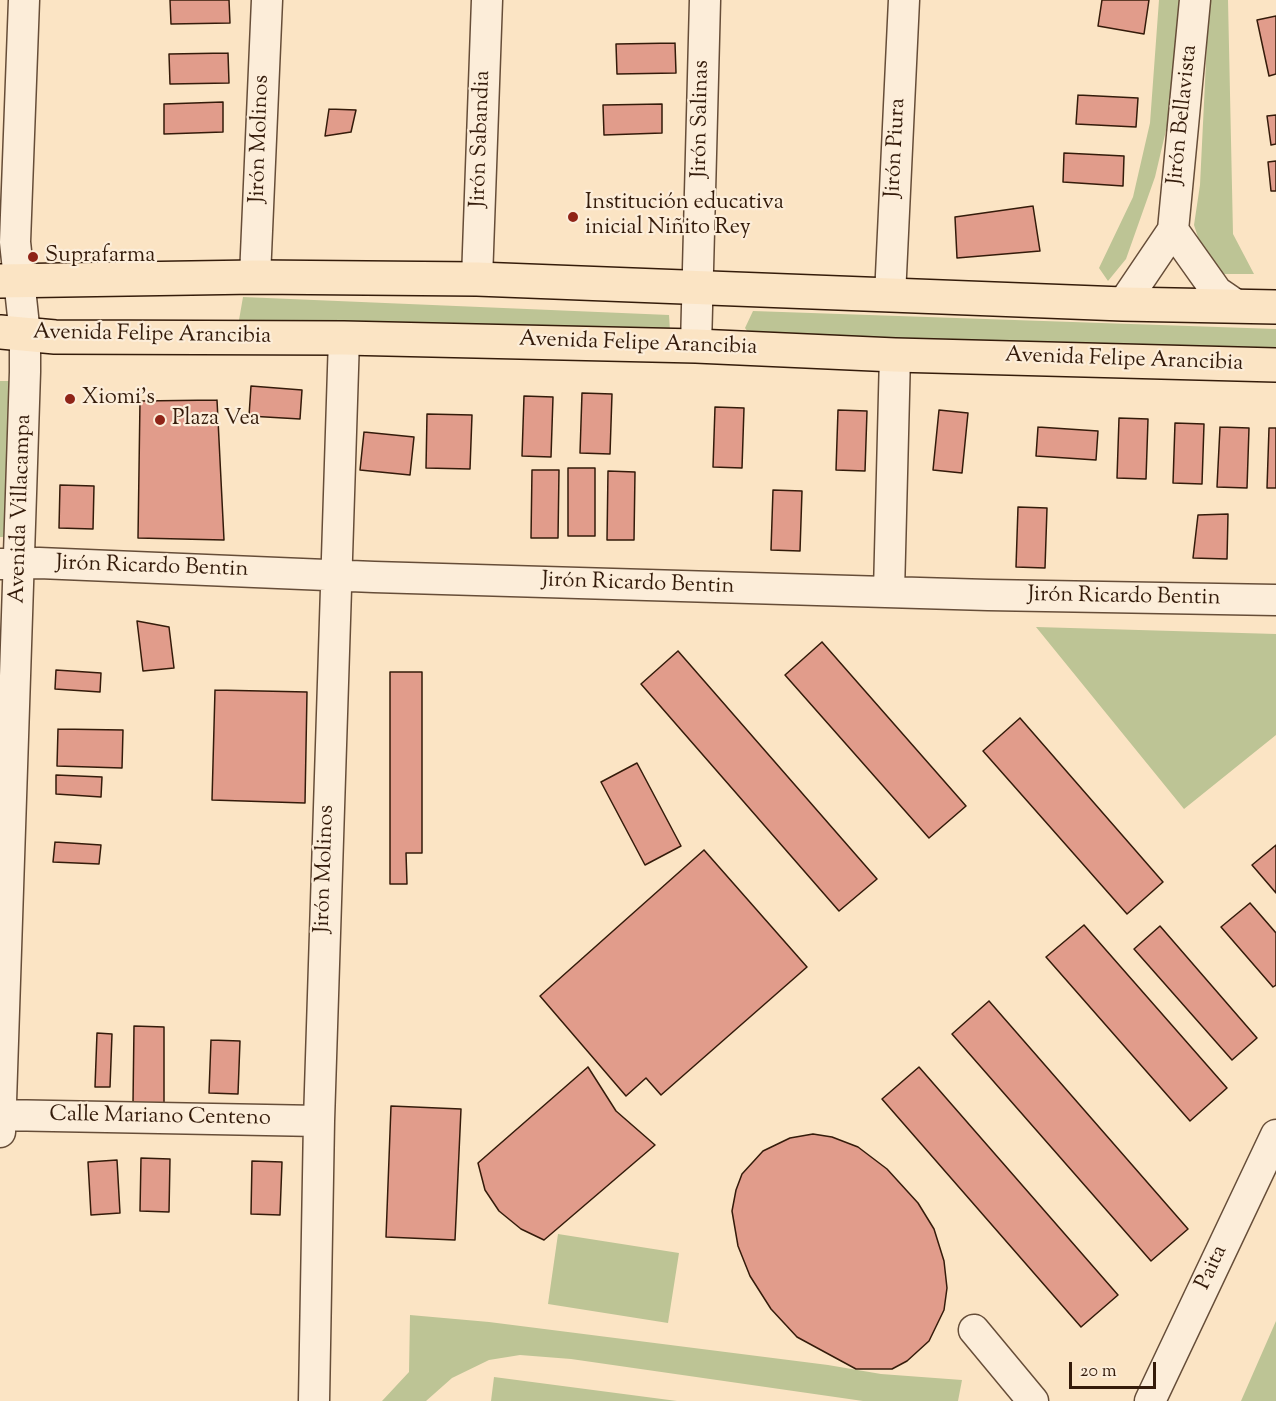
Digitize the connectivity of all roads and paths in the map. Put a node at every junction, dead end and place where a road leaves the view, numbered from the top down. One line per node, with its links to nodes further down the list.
1 (24, 0): 8 (street, Avenida Villacampa)
2 (267, 0): 9 (street, Jirón Molinos)
3 (487, 0): 10 (street, Jirón Sabandia)
4 (705, 0): 11 (street, Jirón Salinas)
5 (904, 0): 12 (street, Jirón Piura)
6 (1195, 0): 7 (street, Jirón Bellavista)
7 (1173, 230): 13 (street, Jirón Bellavista); 14 (street)
8 (8, 266): 9 (main road); 16 (street, Avenida Villacampa)
9 (255, 277): 10 (main road)
10 (477, 279): 11 (main road)
11 (697, 287): 12 (main road); 18 (street, Jirón Salinas)
12 (891, 296): 13 (main road)
13 (1123, 304): 14 (main road)
14 (1239, 307): 15 (main road)
15 (1276, 307)
16 (13, 333): 17 (main road, Avenida Felipe Arancibia); 21 (street, Avenida Villacampa)
17 (344, 338): 18 (main road, Avenida Felipe Arancibia); 22 (street, Jirón Molinos)
18 (696, 346): 19 (main road, Avenida Felipe Arancibia)
19 (895, 355): 20 (main road, Avenida Felipe Arancibia); 23 (street)
20 (1276, 365)
21 (10, 564): 22 (street, Jirón Ricardo Bentin); 25 (street, Avenida Villacampa)
22 (335, 575): 23 (street, Jirón Ricardo Bentin); 26 (street, Jirón Molinos)
23 (889, 592): 24 (street, Jirón Ricardo Bentin)
24 (1276, 600)
25 (0, 1115): 26 (street, Calle Mariano Centeno); 27 (street, Avenida Villacampa)
26 (319, 1121): 30 (street, Jirón Molinos)
27 (0, 1132)
28 (1276, 1135): 32 (street, Paita)
29 (974, 1330): 31 (street)
30 (314, 1401)
31 (1033, 1401)
32 (1150, 1401)

